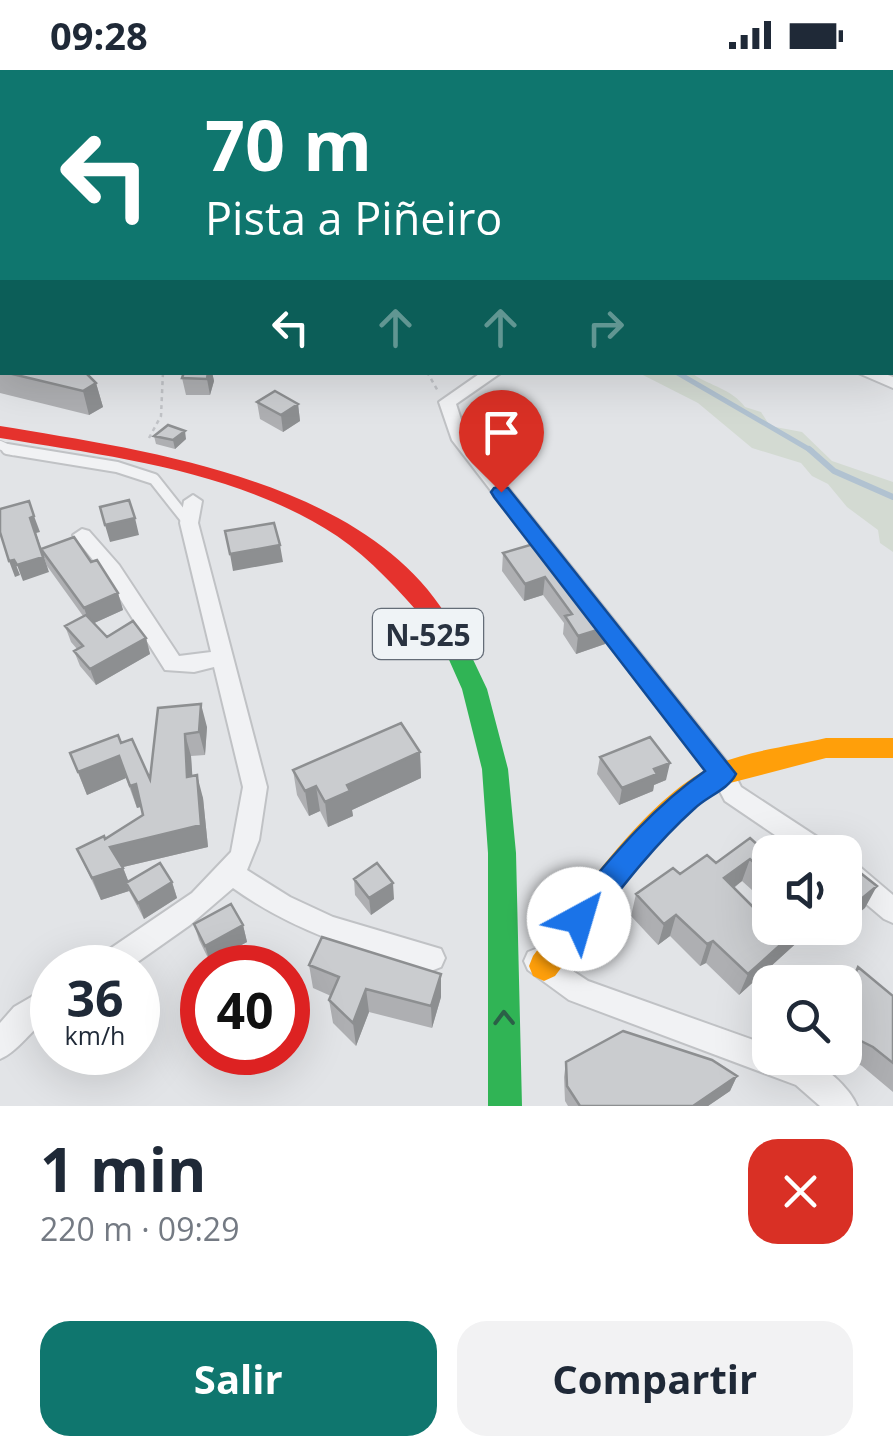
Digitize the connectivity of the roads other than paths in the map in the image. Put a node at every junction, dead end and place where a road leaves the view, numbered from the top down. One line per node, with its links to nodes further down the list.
1 (489, 375): 9 (street)
2 (0, 432): 14 (main road, N-525)
3 (0, 444): 5 (lane); 19 (main road, N-525)
4 (192, 501): 5 (street)
5 (189, 524): 7 (street)
6 (82, 535): 7 (street)
7 (223, 657): 11 (street)
8 (893, 748): 9 (main road)
9 (722, 774): 10 (street); 17 (main road)
10 (794, 835)
11 (232, 873): 15 (street); 16 (street)
12 (862, 885): 13 (street)
13 (893, 911)
14 (503, 930): 17 (street); 21 (main road, N-525, one-way to 14)
15 (142, 945)
16 (431, 958)
17 (544, 966): 22 (street)
18 (30, 1013): 20 (street)
19 (480, 1030)
20 (0, 1045)
21 (505, 1106)
22 (842, 1106)

